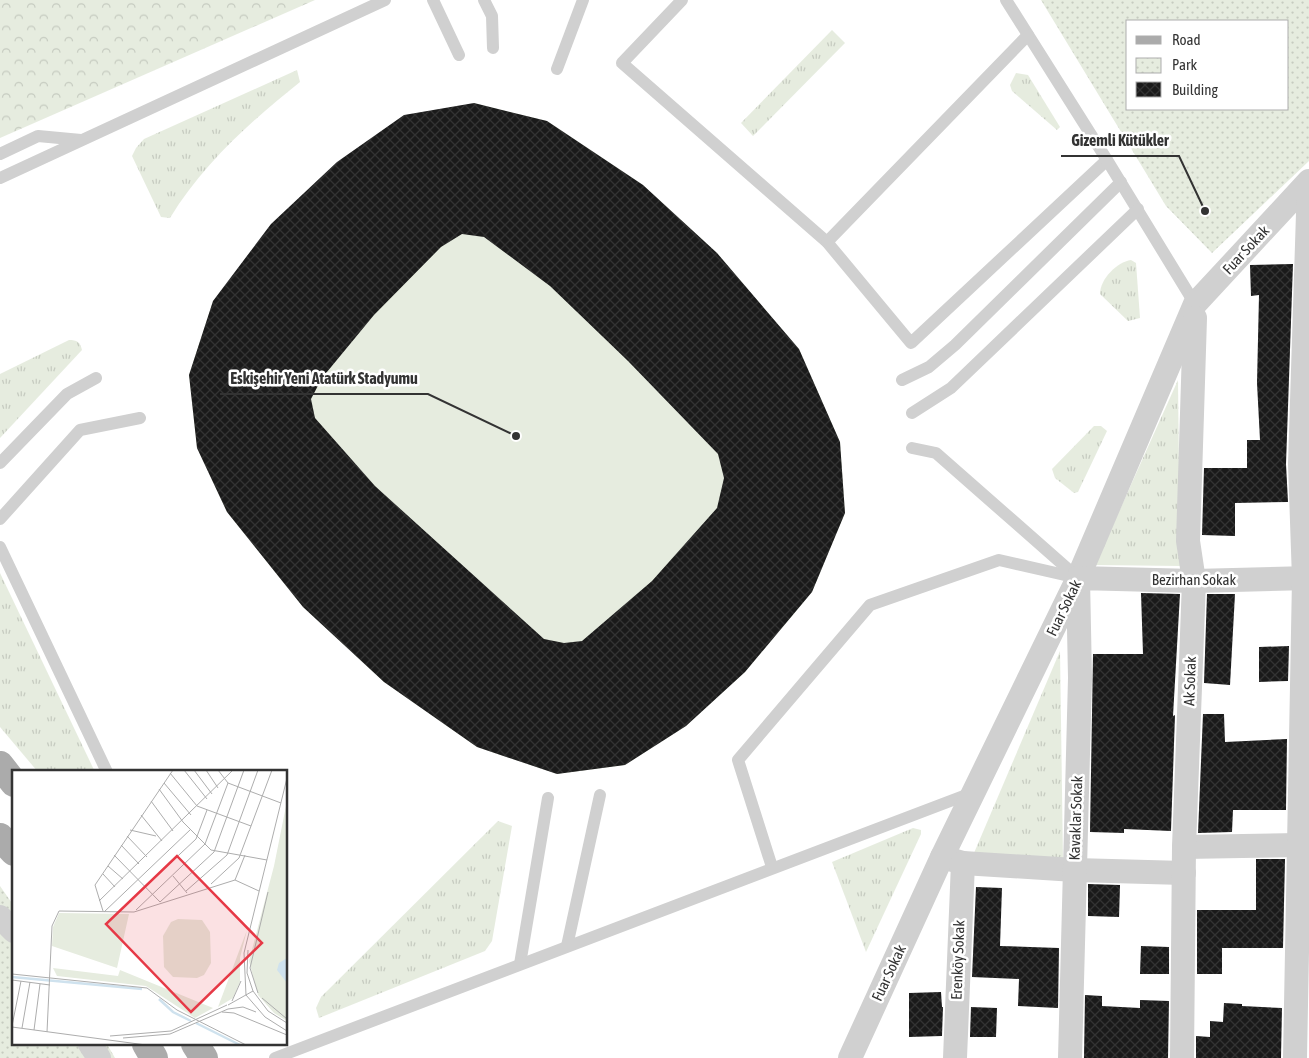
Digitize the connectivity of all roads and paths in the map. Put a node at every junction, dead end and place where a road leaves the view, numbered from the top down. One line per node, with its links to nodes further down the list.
1 (385, 0): 11 (lane)
2 (433, 0): 9 (lane)
3 (484, 0): 8 (lane)
4 (583, 0): 10 (lane)
5 (682, 0): 18 (lane)
6 (1006, 0): 7 (lane)
7 (1028, 35): 13 (lane); 18 (lane)
8 (494, 48)
9 (458, 56)
10 (557, 70)
11 (82, 140): 12 (lane); 14 (lane)
12 (0, 154)
13 (1107, 160): 16 (lane); 18 (lane)
14 (0, 178)
15 (1309, 181): 19 (street, Fuar Sokak); 29 (street)
16 (1121, 182): 17 (lane); 21 (lane)
17 (1138, 209): 19 (lane); 22 (lane)
18 (827, 242)
19 (1195, 304): 28 (street, Fuar Sokak); 30 (street, Ak Sokak)
20 (96, 378): 25 (lane)
21 (902, 380)
22 (912, 413)
23 (140, 418): 26 (lane)
24 (912, 448): 28 (lane)
25 (0, 463)
26 (0, 519)
27 (0, 547): 32 (lane)
28 (1078, 578): 30 (street, Bezirhan Sokak); 34 (street, Fuar Sokak); 42 (lane); 43 (street, Kavaklar Sokak)
29 (1306, 578): 30 (street, Bezirhan Sokak); 38 (street)
30 (1194, 581): 39 (street, Ak Sokak)
31 (0, 765): 33 (main road)
32 (106, 770)
33 (12, 780)
34 (974, 791): 41 (street, Fuar Sokak); 42 (lane)
35 (600, 796): 47 (lane)
36 (548, 798): 48 (lane)
37 (0, 837): 40 (main road)
38 (1299, 845): 39 (street); 60 (street)
39 (1184, 847): 44 (street, Ak Sokak)
40 (12, 850)
41 (953, 860): 43 (street); 56 (street, Fuar Sokak); 57 (street, Erenköy Sokak)
42 (772, 867): 47 (lane)
43 (1074, 870): 44 (street); 58 (street, Kavaklar Sokak)
44 (1184, 873): 59 (street, Ak Sokak)
45 (0, 917): 46 (street)
46 (12, 929)
47 (567, 946): 48 (lane)
48 (520, 964): 55 (lane)
49 (91, 1046): 52 (street)
50 (147, 1046): 53 (main road)
51 (196, 1046): 54 (main road)
52 (100, 1058)
53 (154, 1058)
54 (204, 1058)
55 (276, 1058)
56 (850, 1058)
57 (955, 1058)
58 (1070, 1058)
59 (1182, 1058)
60 (1295, 1058)

